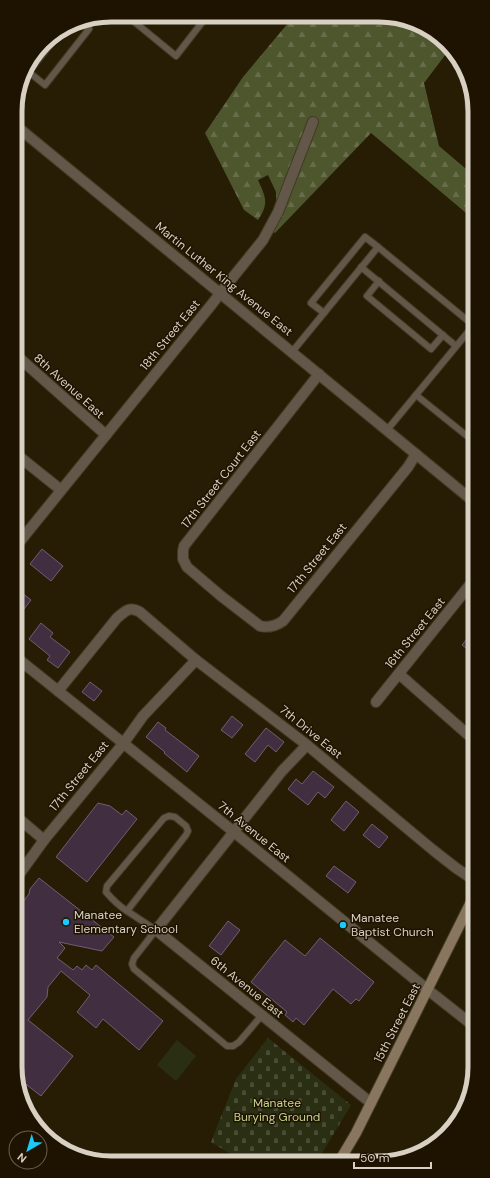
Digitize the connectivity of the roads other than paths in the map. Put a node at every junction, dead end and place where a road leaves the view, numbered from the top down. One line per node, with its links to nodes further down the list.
1 (135, 22): 2 (lane)
2 (202, 22)
3 (85, 26): 4 (lane)
4 (30, 74)
5 (313, 122): 10 (street, 18th Street East)
6 (22, 131): 10 (street, Martin Luther King Avenue East)
7 (378, 247): 8 (lane); 11 (lane); 12 (lane)
8 (361, 267): 9 (lane); 11 (lane)
9 (378, 281): 14 (lane); 14 (lane)
10 (220, 293): 16 (street, Martin Luther King Avenue East); 21 (street, 18th Street East)
11 (324, 314): 16 (lane)
12 (468, 323)
13 (468, 331): 15 (lane)
14 (443, 335): 15 (lane)
15 (456, 346): 19 (lane)
16 (292, 352): 18 (street, Martin Luther King Avenue East)
17 (22, 361): 21 (street, 8th Avenue East)
18 (319, 374): 20 (street, Martin Luther King Avenue East); 29 (street, 17th Street Court East)
19 (416, 395): 20 (lane); 22 (lane)
20 (387, 430): 23 (street, Martin Luther King Avenue East)
21 (106, 435): 25 (street, 18th Street East)
22 (468, 437)
23 (416, 454): 26 (street, Martin Luther King Avenue East); 29 (street, 17th Street East)
24 (22, 459): 25 (street)
25 (61, 490): 27 (street, 18th Street East)
26 (468, 497)
27 (22, 539)
28 (468, 587): 32 (street, 16th Street East)
29 (221, 596)
30 (196, 660): 33 (street, 7th Drive East); 36 (street, 17th Street East); 37 (street, 7th Drive East)
31 (22, 662): 33 (street, 7th Avenue East)
32 (399, 674): 34 (street, 16th Street East); 35 (street)
33 (58, 691): 36 (street, 7th Avenue East)
34 (376, 702)
35 (468, 735)
36 (123, 744): 39 (street, 7th Avenue East); 40 (street, 17th Street East)
37 (307, 745): 39 (street); 42 (street, 7th Drive East)
38 (22, 821): 40 (street)
39 (234, 832): 45 (street); 46 (street, 7th Avenue East)
40 (44, 840): 41 (street, 17th Street East)
41 (22, 870)
42 (468, 876)
43 (468, 908): 46 (main road, 15th Street East)
44 (127, 911): 44 (lane, 6th Avenue East); 45 (lane, 6th Avenue East)
45 (156, 930): 47 (street, 6th Avenue East); 47 (lane)
46 (428, 990): 48 (street, 7th Avenue East); 49 (main road, 15th Street East)
47 (262, 1015): 49 (street, 6th Avenue East)
48 (468, 1021)
49 (371, 1103): 50 (main road, 15th Street East)
50 (342, 1156)

